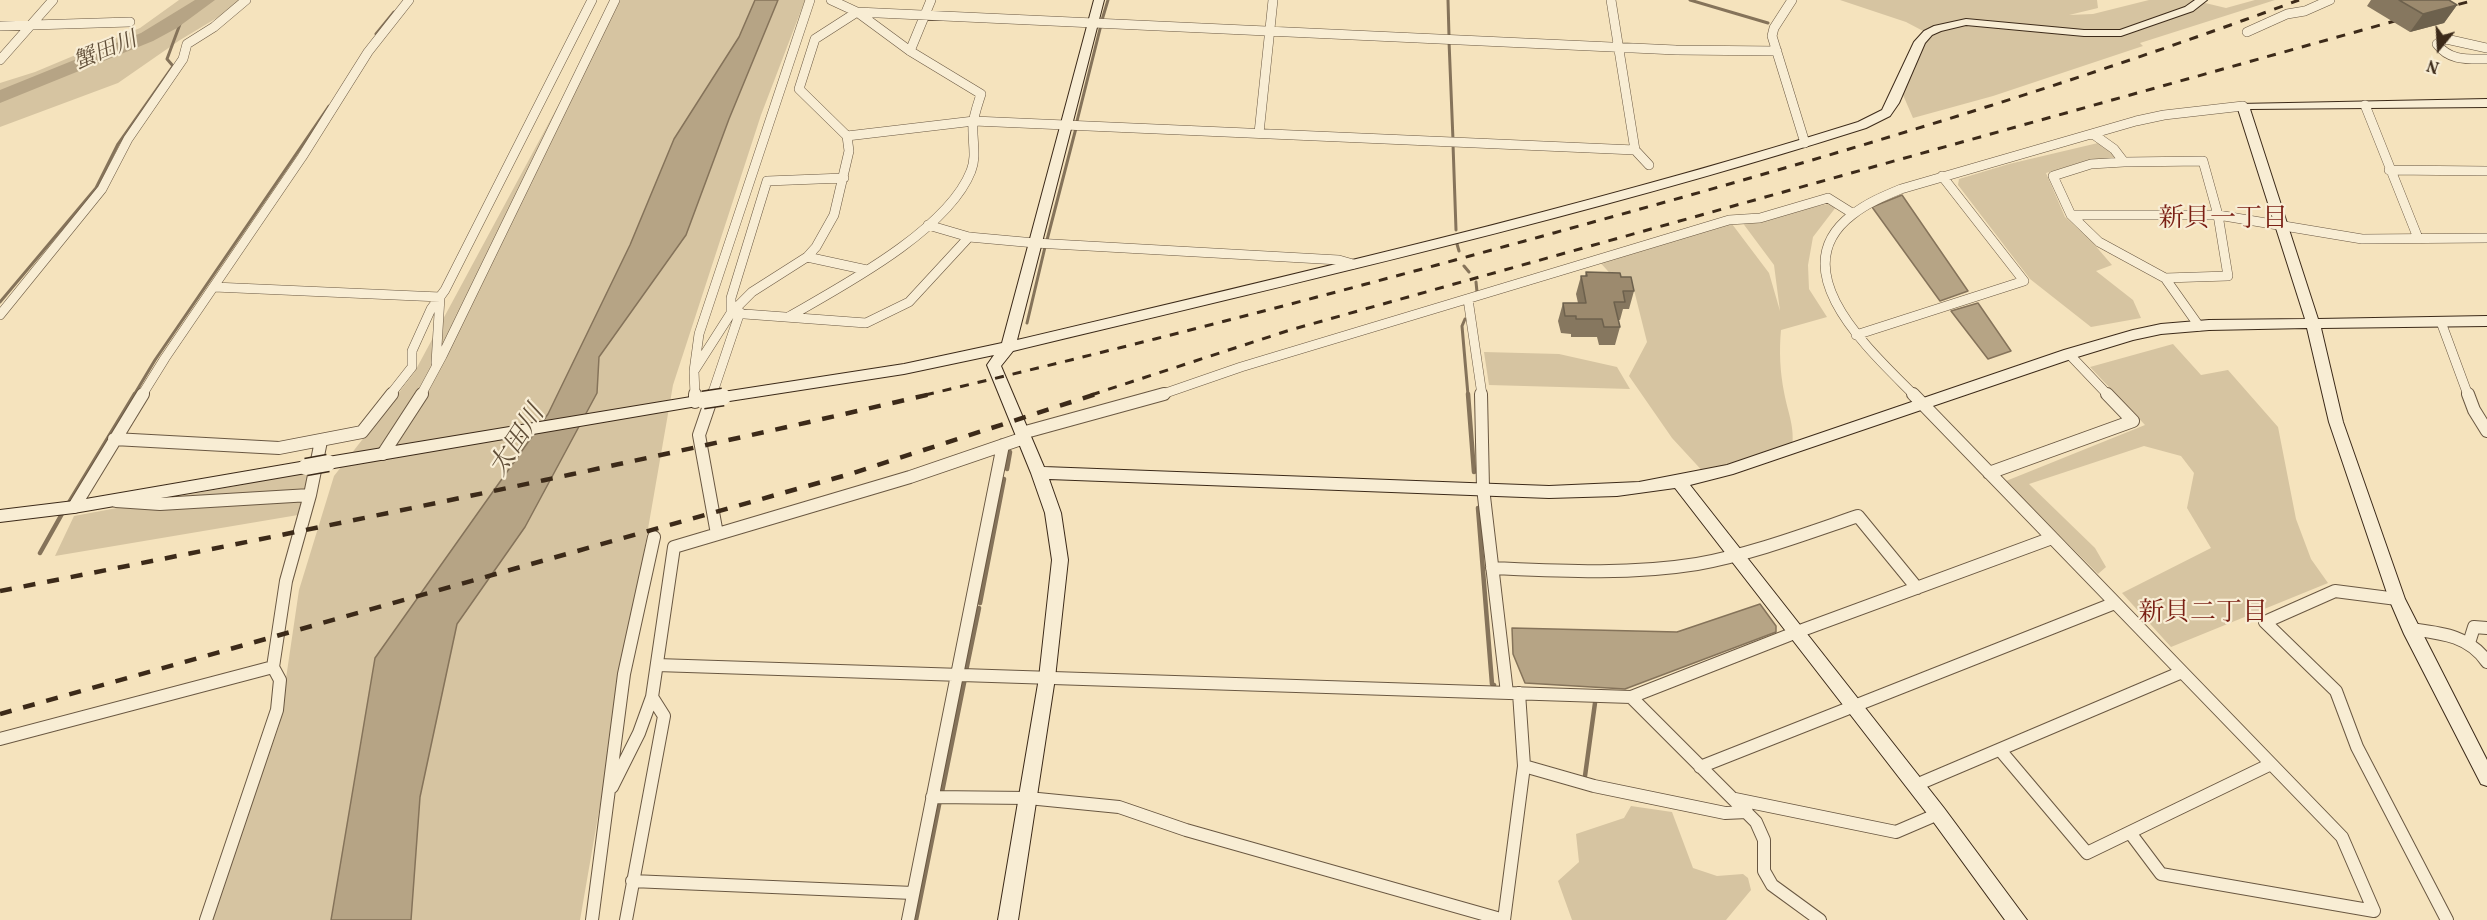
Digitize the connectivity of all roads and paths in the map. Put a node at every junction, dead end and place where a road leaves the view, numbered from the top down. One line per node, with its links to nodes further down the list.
1 (53, 0): 19 (street)
2 (246, 0): 62 (street)
3 (409, 0): 58 (street)
4 (592, 0): 59 (street)
5 (615, 0): 73 (street)
6 (810, 0): 74 (street)
7 (831, 0): 15 (street)
8 (931, 0): 16 (street)
9 (1099, 0): 18 (street)
10 (1273, 0): 21 (street)
11 (1611, 0): 23 (street)
12 (1792, 0): 26 (street)
13 (2202, 0): 37 (street)
14 (2330, 0): 22 (street)
15 (856, 12): 16 (street); 25 (street); 36 (street)
16 (925, 15): 18 (street); 25 (street)
17 (130, 22): 19 (street)
18 (1092, 23): 21 (street); 33 (street)
19 (32, 25): 20 (street); 28 (street)
20 (0, 26)
21 (1270, 31): 23 (street); 34 (street)
22 (2247, 33)
23 (1620, 47): 26 (street); 38 (street)
24 (2487, 48): 27 (street)
25 (910, 51): 32 (street)
26 (1777, 51): 37 (street)
27 (2487, 59)
28 (0, 60)
29 (2487, 103): 30 (street)
30 (2365, 105): 31 (street); 41 (street)
31 (2243, 106): 35 (street); 48 (street)
32 (974, 121): 33 (street); 36 (street); 49 (street)
33 (1067, 124): 34 (street); 53 (street)
34 (1259, 133): 38 (street)
35 (2093, 134): 39 (street); 43 (street)
36 (847, 136): 44 (street)
37 (1805, 142): 55 (street)
38 (1635, 150): 40 (street)
39 (2124, 162): 46 (street); 47 (street)
40 (1648, 165)
41 (2389, 170): 42 (street); 51 (street)
42 (2487, 171)
43 (1942, 176): 45 (street); 68 (street)
44 (844, 178): 54 (street); 61 (street)
45 (1852, 213): 60 (street); 68 (street)
46 (2071, 215): 47 (street); 57 (street)
47 (2218, 215): 48 (street); 57 (street)
48 (2282, 224): 51 (street); 66 (street)
49 (928, 225): 50 (street); 56 (street)
50 (969, 237): 53 (street); 63 (street)
51 (2418, 238): 52 (street)
52 (2487, 238)
53 (1035, 243): 55 (street); 69 (street)
54 (807, 257): 56 (street); 61 (street)
55 (1353, 264): 69 (street)
56 (867, 270): 63 (street)
57 (2165, 278): 67 (street)
58 (214, 287): 59 (street); 79 (street)
59 (440, 297): 73 (street); 80 (street)
60 (1468, 299): 78 (street); 86 (street)
61 (735, 312): 63 (street); 74 (street); 91 (street)
62 (0, 315)
63 (790, 316)
64 (2487, 321): 65 (street)
65 (2441, 322): 66 (street); 77 (street)
66 (2313, 323): 67 (street); 97 (street)
67 (2199, 326): 70 (street)
68 (1856, 335): 76 (street)
69 (1008, 346): 71 (street); 72 (street)
70 (2069, 354): 76 (street); 83 (street)
71 (962, 355): 72 (street); 75 (street, bridge)
72 (994, 365): 78 (street)
73 (436, 366): 82 (street)
74 (694, 370): 75 (street)
75 (699, 401): 82 (street)
76 (1925, 404): 83 (street); 85 (street)
77 (2487, 431)
78 (1023, 435): 81 (street); 84 (street)
79 (114, 439): 80 (street); 89 (street)
80 (321, 441): 87 (street)
81 (1003, 445): 91 (street); 107 (street)
82 (386, 453): 88 (street, bridge)
83 (1989, 472): 93 (street)
84 (1040, 473): 86 (street); 108 (street)
85 (1680, 483): 86 (street); 94 (street)
86 (1483, 488): 95 (street)
87 (310, 495): 88 (street); 105 (street)
88 (113, 501): 89 (street)
89 (74, 507): 90 (street)
90 (0, 516)
91 (717, 534): 104 (street)
92 (654, 537): 120 (street)
93 (2052, 538): 96 (street); 98 (street)
94 (1736, 555): 95 (street); 96 (street); 101 (street)
95 (1492, 568): 109 (street)
96 (1917, 588): 101 (street)
97 (2397, 599): 100 (street); 137 (street)
98 (2115, 603): 106 (street); 112 (street)
99 (2487, 628): 102 (street)
100 (2410, 629): 102 (street); 118 (street)
101 (1797, 632): 111 (street); 112 (street)
102 (2469, 643): 103 (street)
103 (2487, 662)
104 (657, 665): 107 (street); 110 (street)
105 (273, 667): 113 (street); 129 (street)
106 (2182, 672): 114 (street); 115 (street)
107 (956, 674): 108 (street); 121 (street)
108 (1047, 678): 109 (street); 122 (street)
109 (1513, 693): 111 (street); 116 (street)
110 (652, 697): 120 (street); 127 (street)
111 (1631, 697): 117 (street)
112 (1854, 707): 117 (street); 119 (street)
113 (0, 740)
114 (2000, 750): 119 (street); 126 (street)
115 (2271, 764): 126 (street); 126 (street)
116 (1524, 766): 124 (street); 134 (street)
117 (1700, 767): 123 (street)
118 (2487, 778)
119 (1916, 785): 125 (street)
120 (607, 795): 130 (street)
121 (932, 797): 122 (street); 128 (street)
122 (1028, 798): 133 (street); 134 (street)
123 (1734, 799): 124 (street); 125 (street)
124 (1748, 812): 135 (street)
125 (1938, 814): 136 (street)
126 (2131, 834)
127 (632, 881): 128 (street); 131 (street)
128 (914, 893): 132 (street)
129 (206, 920)
130 (592, 920)
131 (626, 920)
132 (908, 920)
133 (1008, 920)
134 (1504, 920)
135 (1820, 920)
136 (2017, 920)
137 (2447, 920)

